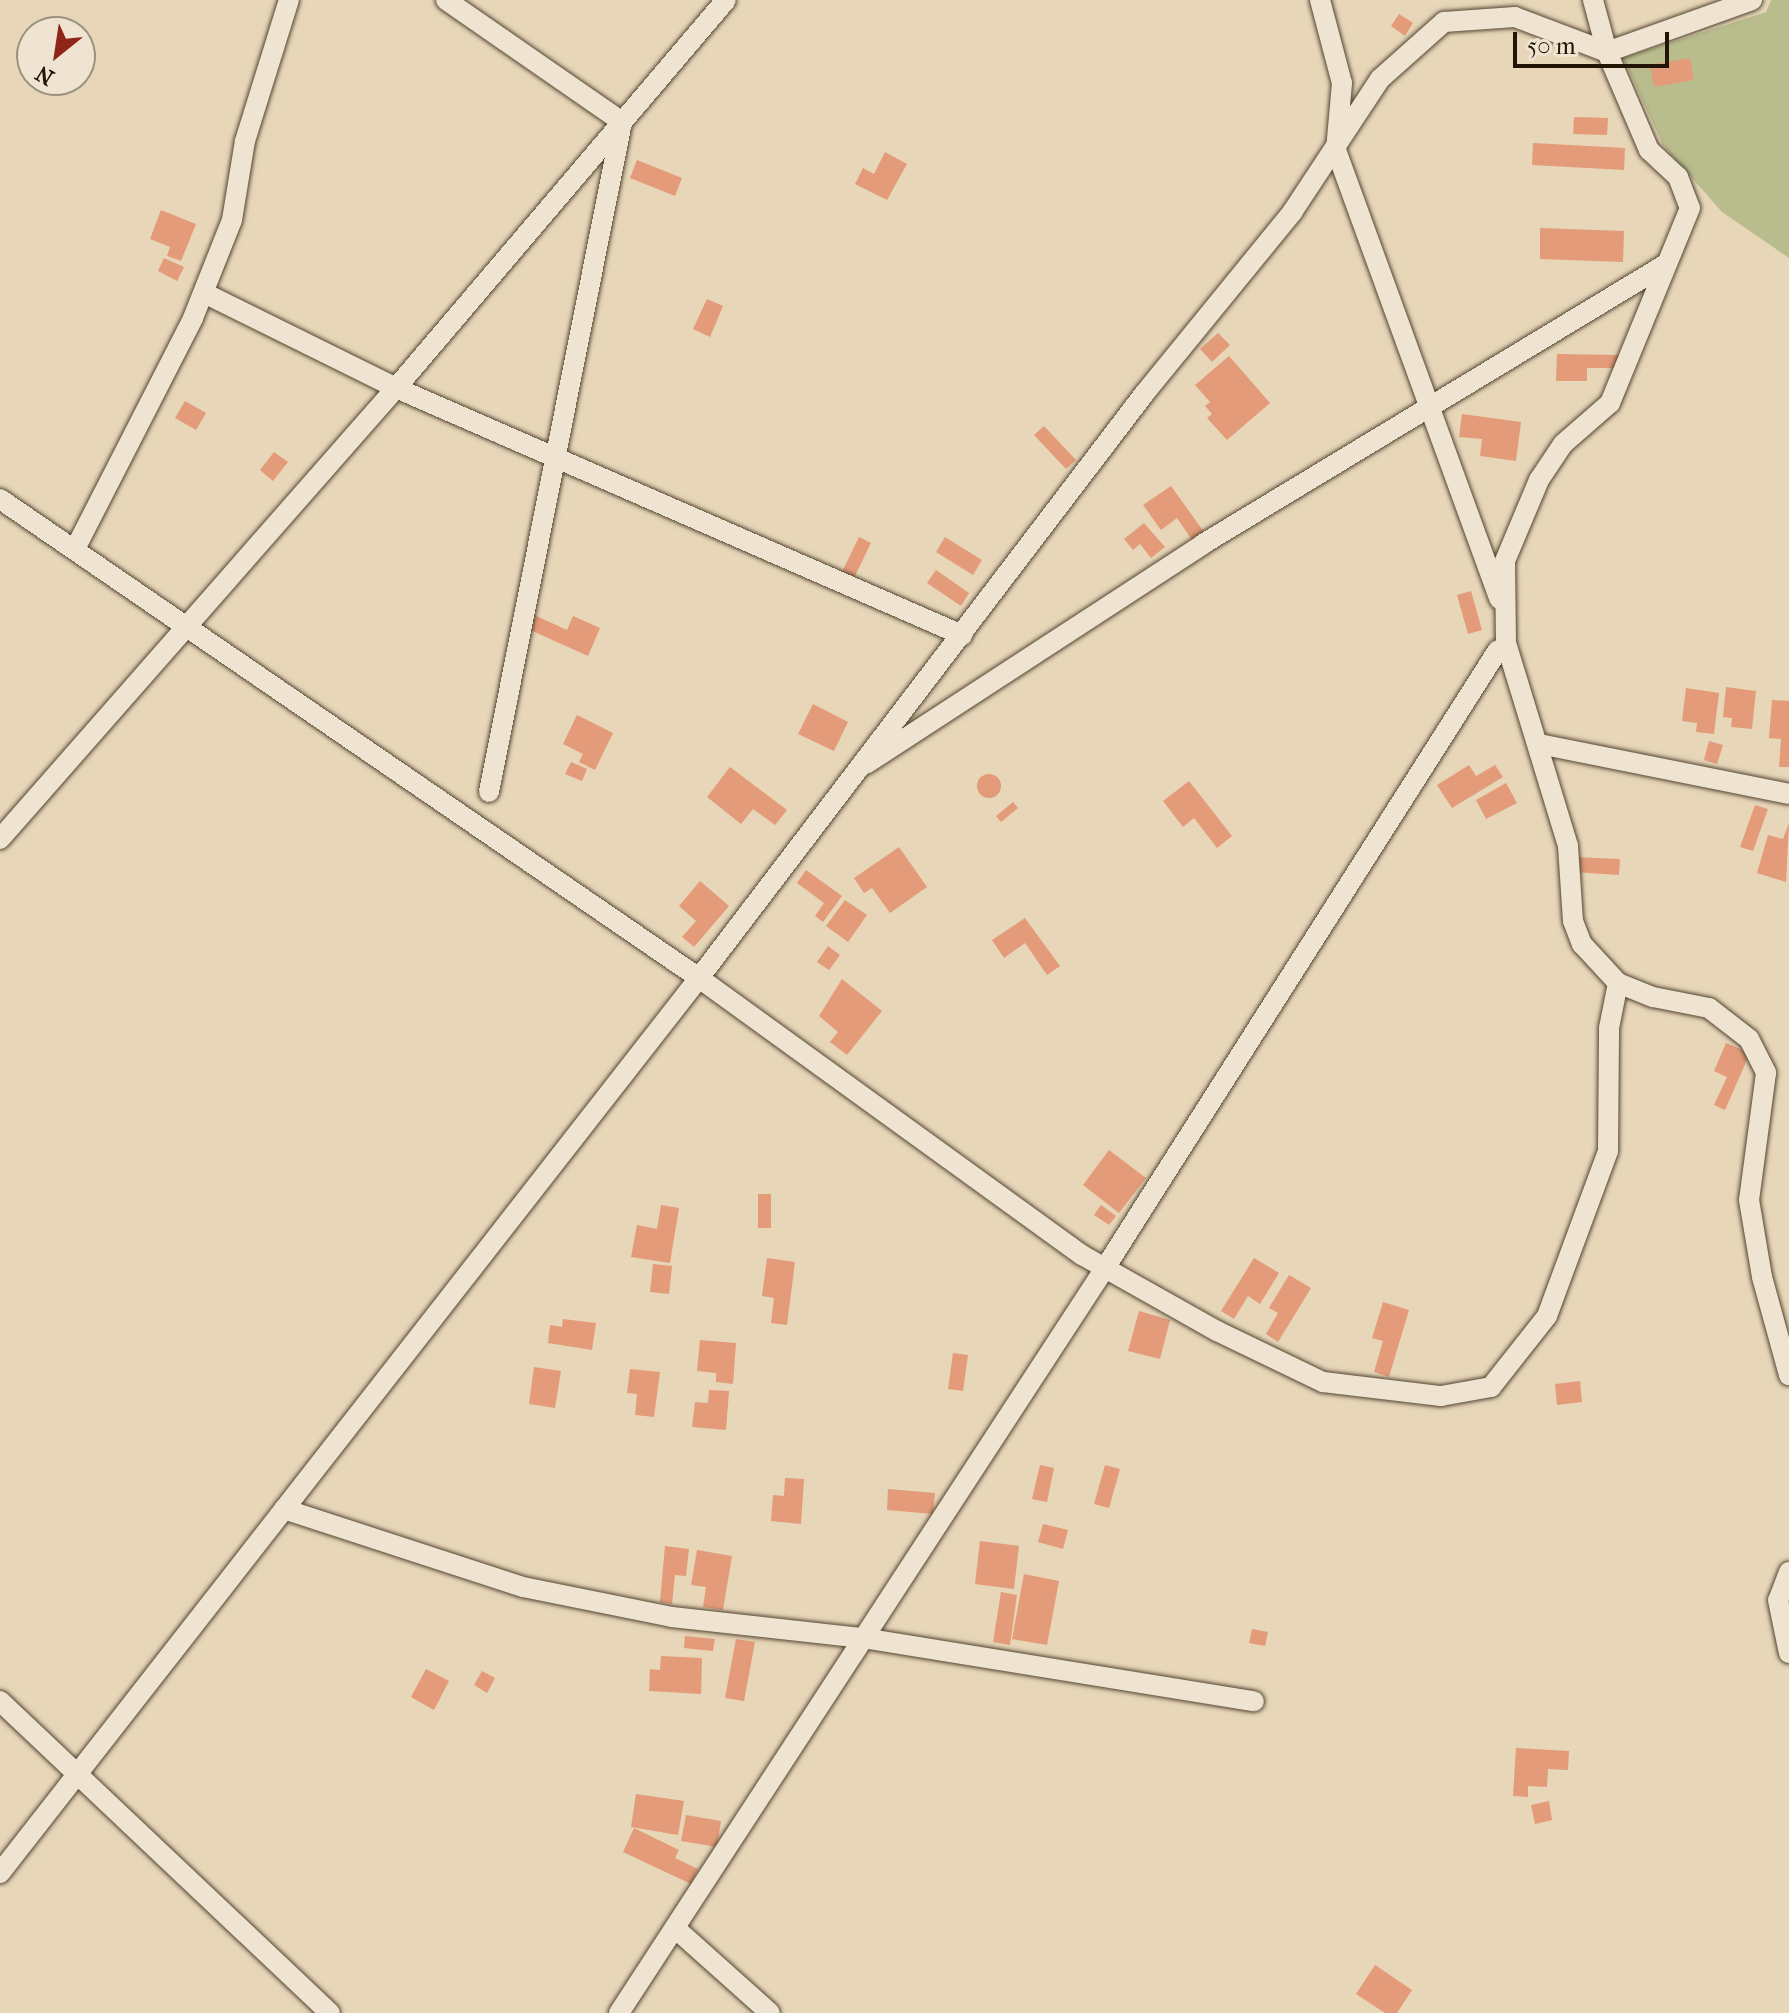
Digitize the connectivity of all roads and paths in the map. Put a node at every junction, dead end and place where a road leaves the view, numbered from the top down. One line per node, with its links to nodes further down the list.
1 (289, 0): 11 (street)
2 (446, 0): 8 (street)
3 (726, 0): 8 (street)
4 (1320, 0): 9 (street)
5 (1593, 0): 7 (street)
6 (1752, 0): 7 (street)
7 (1607, 52): 9 (street); 10 (street)
8 (622, 122): 12 (street); 14 (street)
9 (1336, 150): 13 (street); 19 (street)
10 (1666, 264): 13 (street); 17 (street)
11 (204, 293): 12 (street); 16 (street)
12 (396, 388): 14 (street); 18 (street)
13 (1429, 406): 17 (street); 22 (street)
14 (553, 457): 19 (street); 23 (street)
15 (0, 499): 16 (street)
16 (75, 549): 18 (street)
17 (1503, 611): 21 (street)
18 (188, 625): 25 (street); 26 (street)
19 (962, 635): 22 (street)
20 (1498, 650): 28 (street)
21 (1539, 744): 24 (street); 27 (street)
22 (849, 775): 26 (street)
23 (489, 792)
24 (1789, 794)
25 (0, 839)
26 (699, 978): 28 (street); 30 (street)
27 (1618, 983): 28 (street); 29 (street)
28 (1105, 1268): 32 (street)
29 (1789, 1375)
30 (284, 1509): 32 (street); 36 (street)
31 (1789, 1572): 33 (street)
32 (863, 1638): 35 (street); 38 (street)
33 (1789, 1653)
34 (0, 1701): 36 (street)
35 (1254, 1701)
36 (78, 1774): 37 (street); 39 (street)
37 (0, 1873)
38 (675, 1928): 40 (street); 41 (street)
39 (330, 2013)
40 (619, 2013)
41 (770, 2013)

